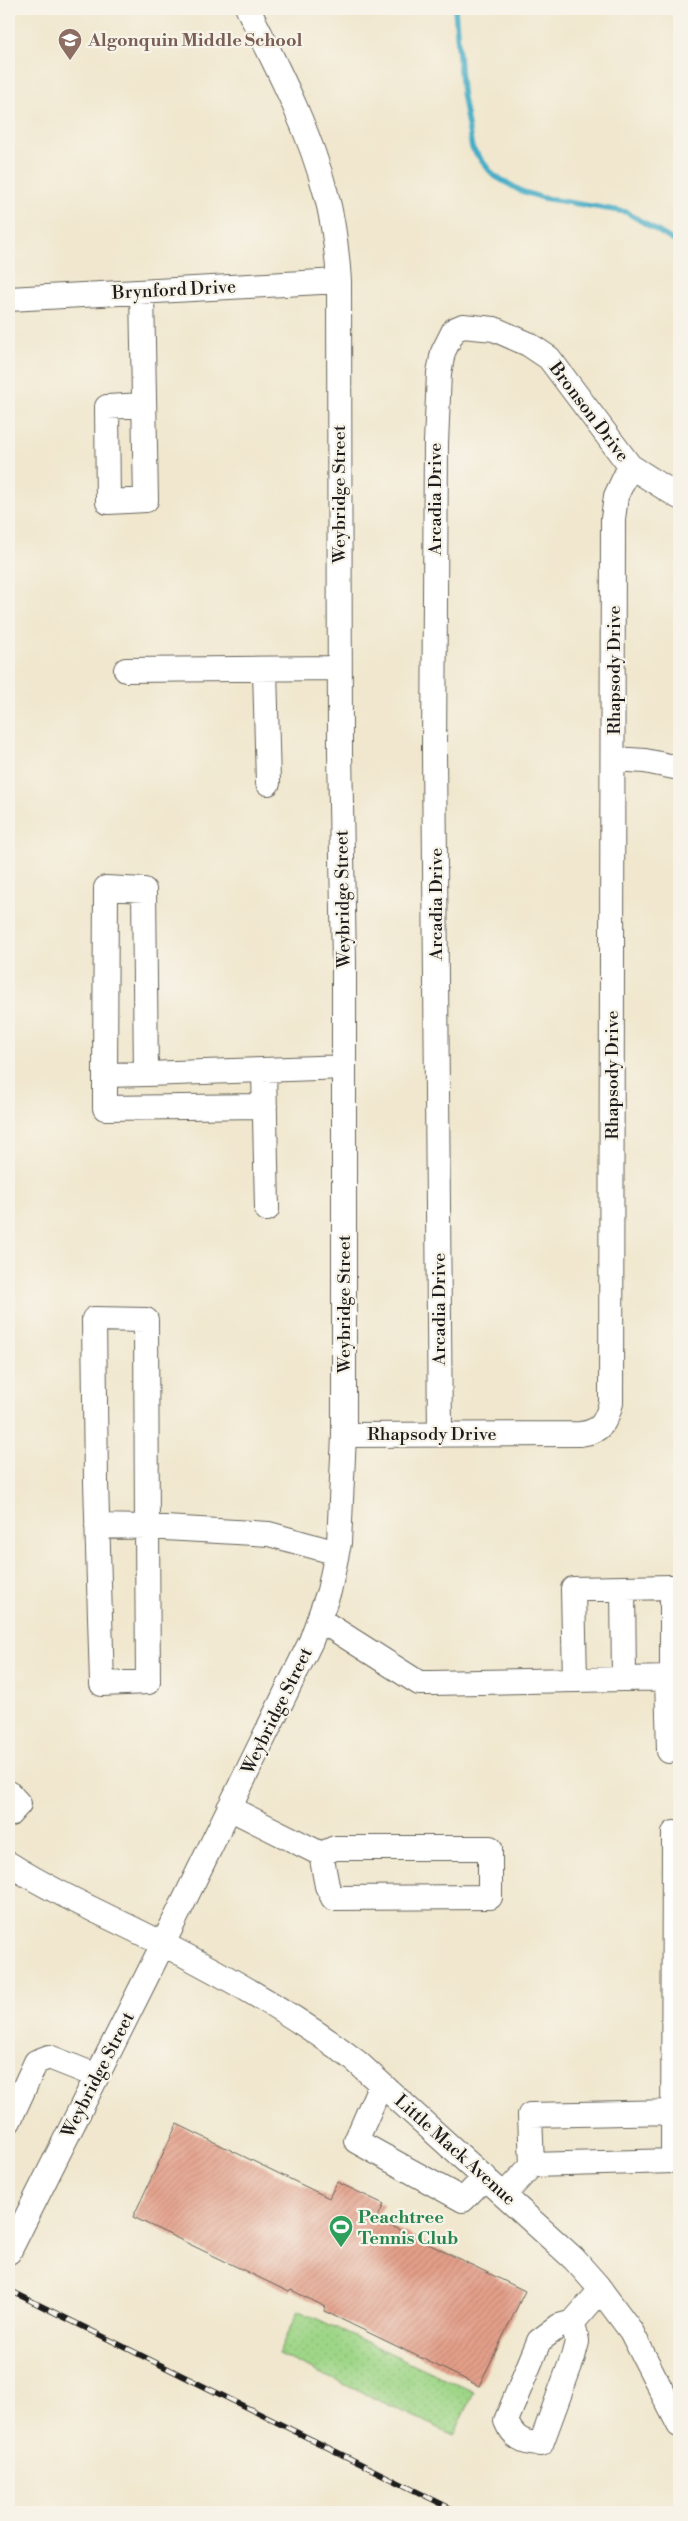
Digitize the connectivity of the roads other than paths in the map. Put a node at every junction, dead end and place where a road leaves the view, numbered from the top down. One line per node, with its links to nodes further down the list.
1 (248, 9): 2 (street, Weybridge Street)
2 (339, 281): 3 (street, Brynford Drive); 9 (street, Weybridge Street)
3 (142, 292): 4 (street, Brynford Drive); 6 (street)
4 (9, 299)
5 (439, 373): 7 (street, Bronson Drive); 21 (street, Arcadia Drive)
6 (144, 406)
7 (630, 466): 8 (street, Bronson Drive); 12 (street, Rhapsody Drive)
8 (679, 497)
9 (340, 668): 10 (street); 15 (street, Weybridge Street)
10 (265, 669): 11 (street); 14 (street)
11 (126, 670)
12 (614, 758): 13 (street); 21 (street, Rhapsody Drive)
13 (679, 768)
14 (268, 783)
15 (344, 1067): 16 (street); 22 (street, Weybridge Street)
16 (264, 1071): 17 (street); 19 (street)
17 (146, 1074): 18 (street); 18 (street)
18 (105, 1075): 19 (street)
19 (265, 1106): 20 (street)
20 (267, 1209)
21 (440, 1434): 22 (street, Rhapsody Drive)
22 (344, 1435): 25 (street, Weybridge Street)
23 (97, 1526): 24 (street); 24 (street); 24 (street)
24 (147, 1527): 25 (street)
25 (337, 1553): 27 (street, Weybridge Street)
26 (623, 1588): 28 (street); 29 (street); 30 (street)
27 (320, 1620): 30 (street); 33 (street, Weybridge Street)
28 (667, 1678): 29 (street); 31 (street)
29 (624, 1679): 30 (street)
30 (575, 1680)
31 (669, 1751)
32 (9, 1793): 34 (street)
33 (230, 1808): 36 (street); 38 (street, Weybridge Street)
34 (9, 1815)
35 (674, 1833): 41 (street)
36 (321, 1854): 36 (street)
37 (9, 1864): 38 (street, Little Mack Avenue)
38 (163, 1944): 39 (street, Weybridge Street); 40 (street, Little Mack Avenue)
39 (97, 2076): 42 (street); 46 (street, Weybridge Street)
40 (381, 2084): 44 (street, Little Mack Avenue); 44 (street)
41 (673, 2112): 43 (street); 43 (street)
42 (9, 2121)
43 (532, 2165): 45 (street)
44 (485, 2177): 45 (street, Little Mack Avenue)
45 (504, 2195): 47 (street, Little Mack Avenue)
46 (9, 2252)
47 (600, 2290): 48 (street); 49 (street, Little Mack Avenue)
48 (573, 2322): 48 (street)
49 (679, 2425)

